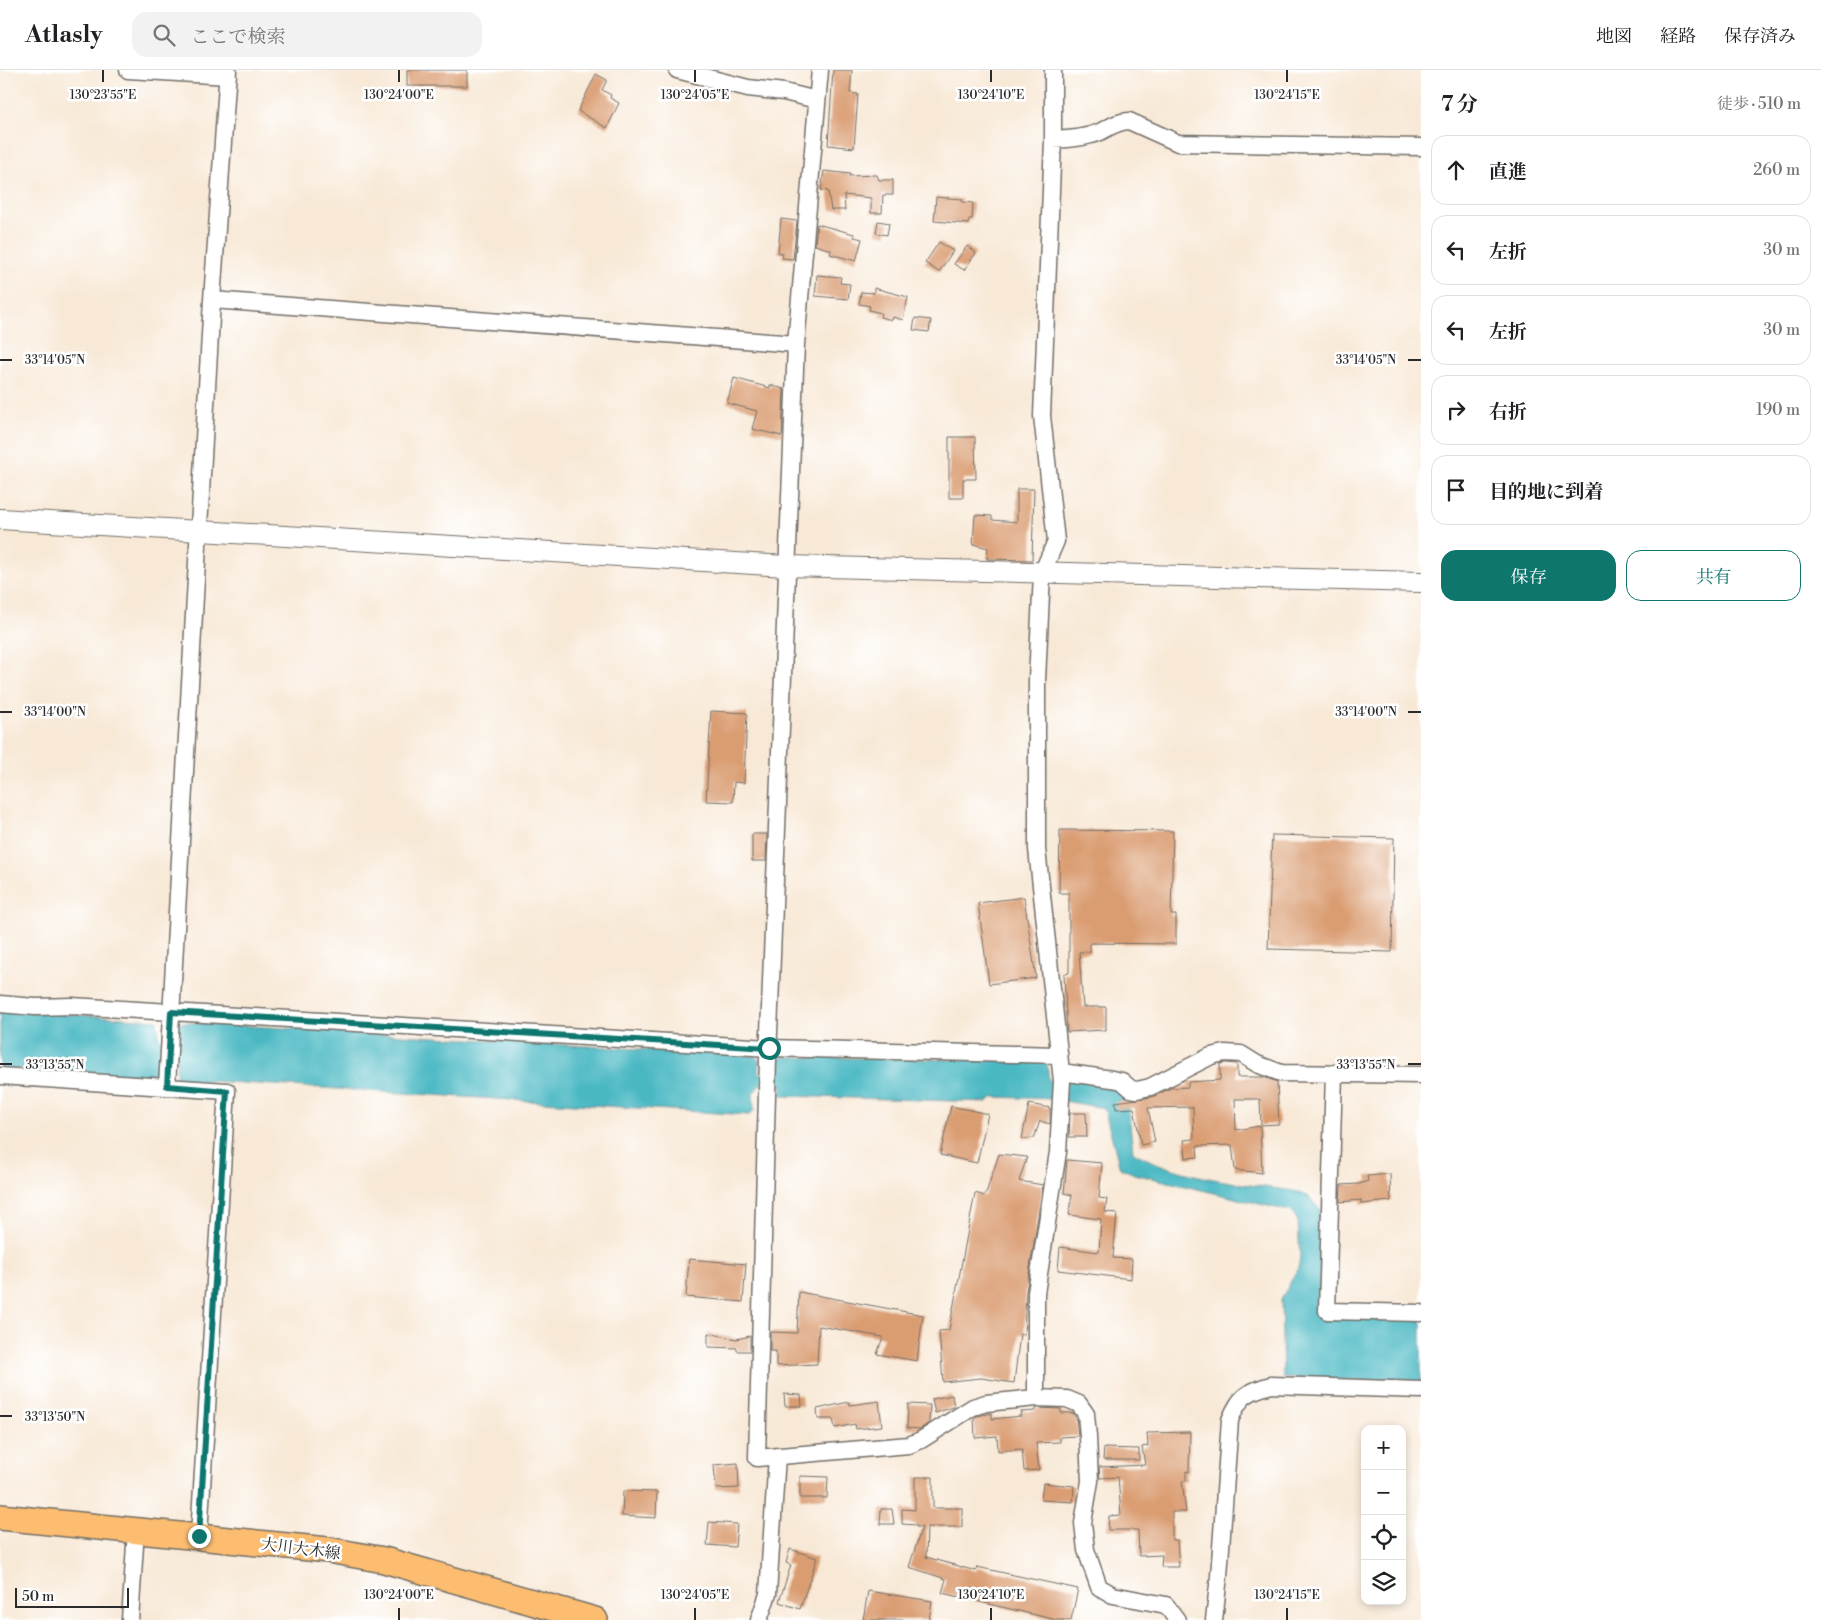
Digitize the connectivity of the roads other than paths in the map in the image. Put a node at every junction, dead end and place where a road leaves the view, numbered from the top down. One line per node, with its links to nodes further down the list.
1 (128, 70): 5 (street)
2 (677, 70): 6 (street)
3 (820, 70): 6 (street)
4 (1052, 70): 7 (street)
5 (228, 73): 9 (street)
6 (817, 100): 10 (street)
7 (1053, 140): 8 (street); 14 (street)
8 (1421, 147)
9 (212, 300): 10 (street); 12 (street)
10 (796, 344): 13 (street)
11 (0, 519): 12 (street)
12 (200, 532): 13 (street); 17 (street)
13 (788, 566): 14 (street); 18 (street)
14 (1042, 573): 15 (street); 19 (street)
15 (1421, 582)
16 (0, 1004): 17 (street)
17 (171, 1016): 18 (street); 24 (street)
18 (769, 1053): 19 (street); 28 (street)
19 (1058, 1055): 20 (street)
20 (1061, 1072): 21 (street); 27 (street)
21 (1334, 1073): 22 (street); 25 (street)
22 (1421, 1075)
23 (0, 1076): 24 (street)
24 (167, 1086): 31 (street)
25 (1421, 1313)
26 (1421, 1390): 36 (street)
27 (1036, 1398): 28 (street); 35 (street)
28 (777, 1456): 34 (street)
29 (0, 1517): 30 (main road, 大川大木線)
30 (136, 1530): 31 (main road, 大川大木線); 32 (street)
31 (199, 1536): 33 (main road, 大川大木線)
32 (130, 1620)
33 (595, 1620)
34 (759, 1620)
35 (1177, 1620)
36 (1214, 1620)

